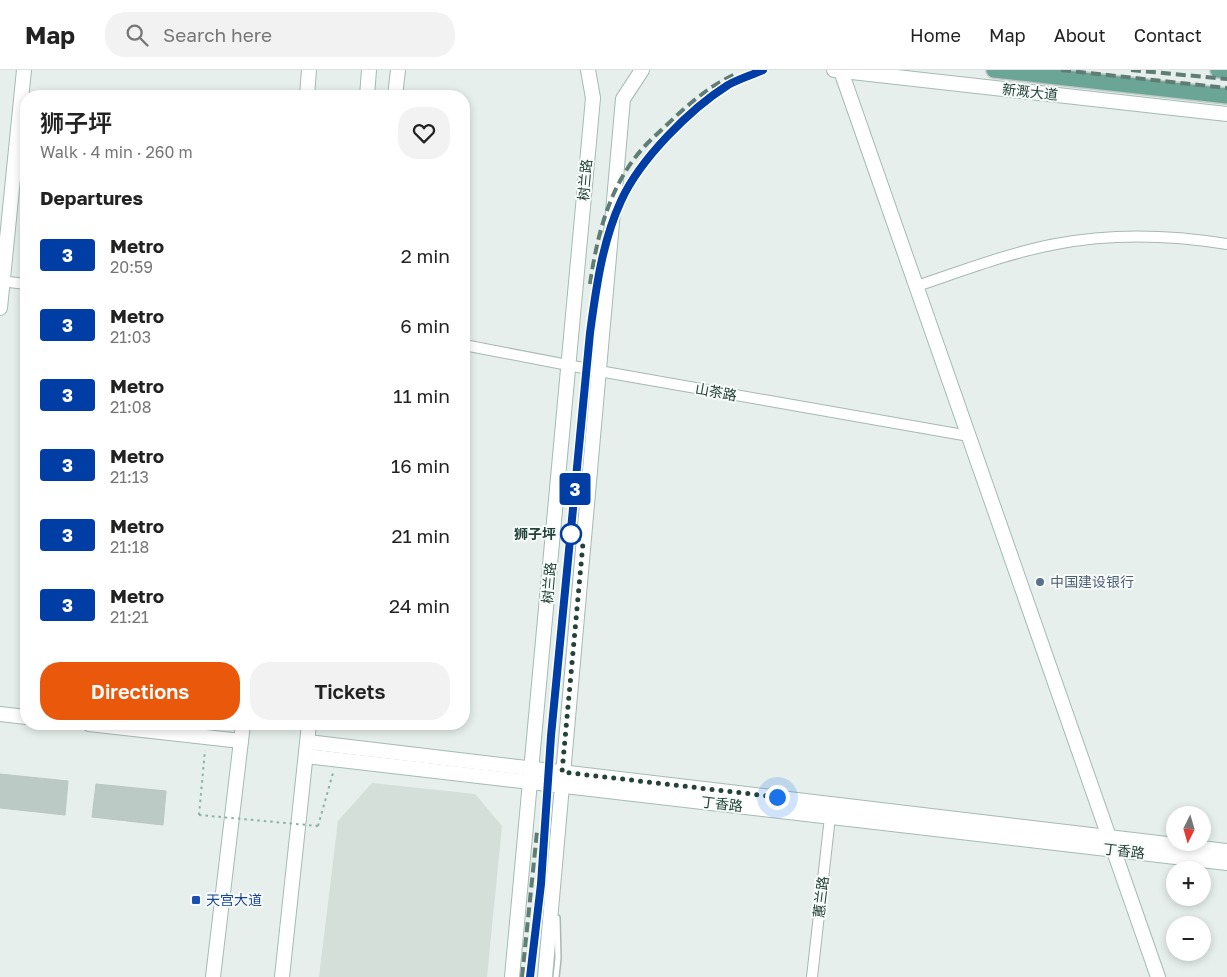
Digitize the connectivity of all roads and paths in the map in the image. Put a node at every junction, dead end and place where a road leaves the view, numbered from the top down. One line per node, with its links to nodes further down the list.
1 (24, 70): 11 (street)
2 (309, 70): 12 (street)
3 (369, 70): 13 (street)
4 (398, 70): 14 (street)
5 (588, 70): 24 (street, 树兰路)
6 (642, 70): 25 (street)
7 (837, 70): 17 (street, 新溉大道); 21 (street)
8 (994, 70): 15 (main road, 新溉大道)
9 (1218, 70): 10 (main road)
10 (1227, 71)
11 (22, 90)
12 (307, 90)
13 (367, 90)
14 (396, 90)
15 (1227, 96)
16 (20, 108): 19 (street)
17 (1227, 114)
18 (1227, 244): 21 (street)
19 (2, 281): 20 (street); 22 (street)
20 (20, 283)
21 (917, 286): 26 (street)
22 (0, 308)
23 (470, 346): 24 (street, 山茶路)
24 (568, 365): 25 (street, 山茶路); 36 (street, 树兰路)
25 (599, 371): 26 (street, 山茶路); 37 (street)
26 (969, 436): 39 (street)
27 (0, 714): 28 (street)
28 (20, 716)
29 (148, 730): 32 (street)
30 (242, 730): 33 (street)
31 (309, 730): 34 (street)
32 (206, 736): 33 (street); 35 (path, bridge)
33 (241, 741): 43 (street)
34 (307, 749): 35 (street, 丁香路); 36 (street, 丁香路); 46 (street)
35 (337, 759): 36 (street, 丁香路)
36 (532, 775): 37 (street, 丁香路); 47 (street, 树兰路)
37 (562, 779): 38 (street, 丁香路); 39 (street, 丁香路); 42 (street)
38 (830, 817): 39 (street, 丁香路); 50 (street, 蕙兰路)
39 (1111, 843): 40 (street, 丁香路); 41 (street, 丁香路); 51 (street)
40 (1227, 851)
41 (1227, 863)
42 (555, 875): 48 (street); 49 (lane)
43 (216, 959): 44 (street); 45 (street)
44 (213, 977)
45 (218, 977)
46 (282, 977)
47 (512, 977)
48 (545, 977)
49 (556, 977)
50 (812, 977)
51 (1158, 977)

